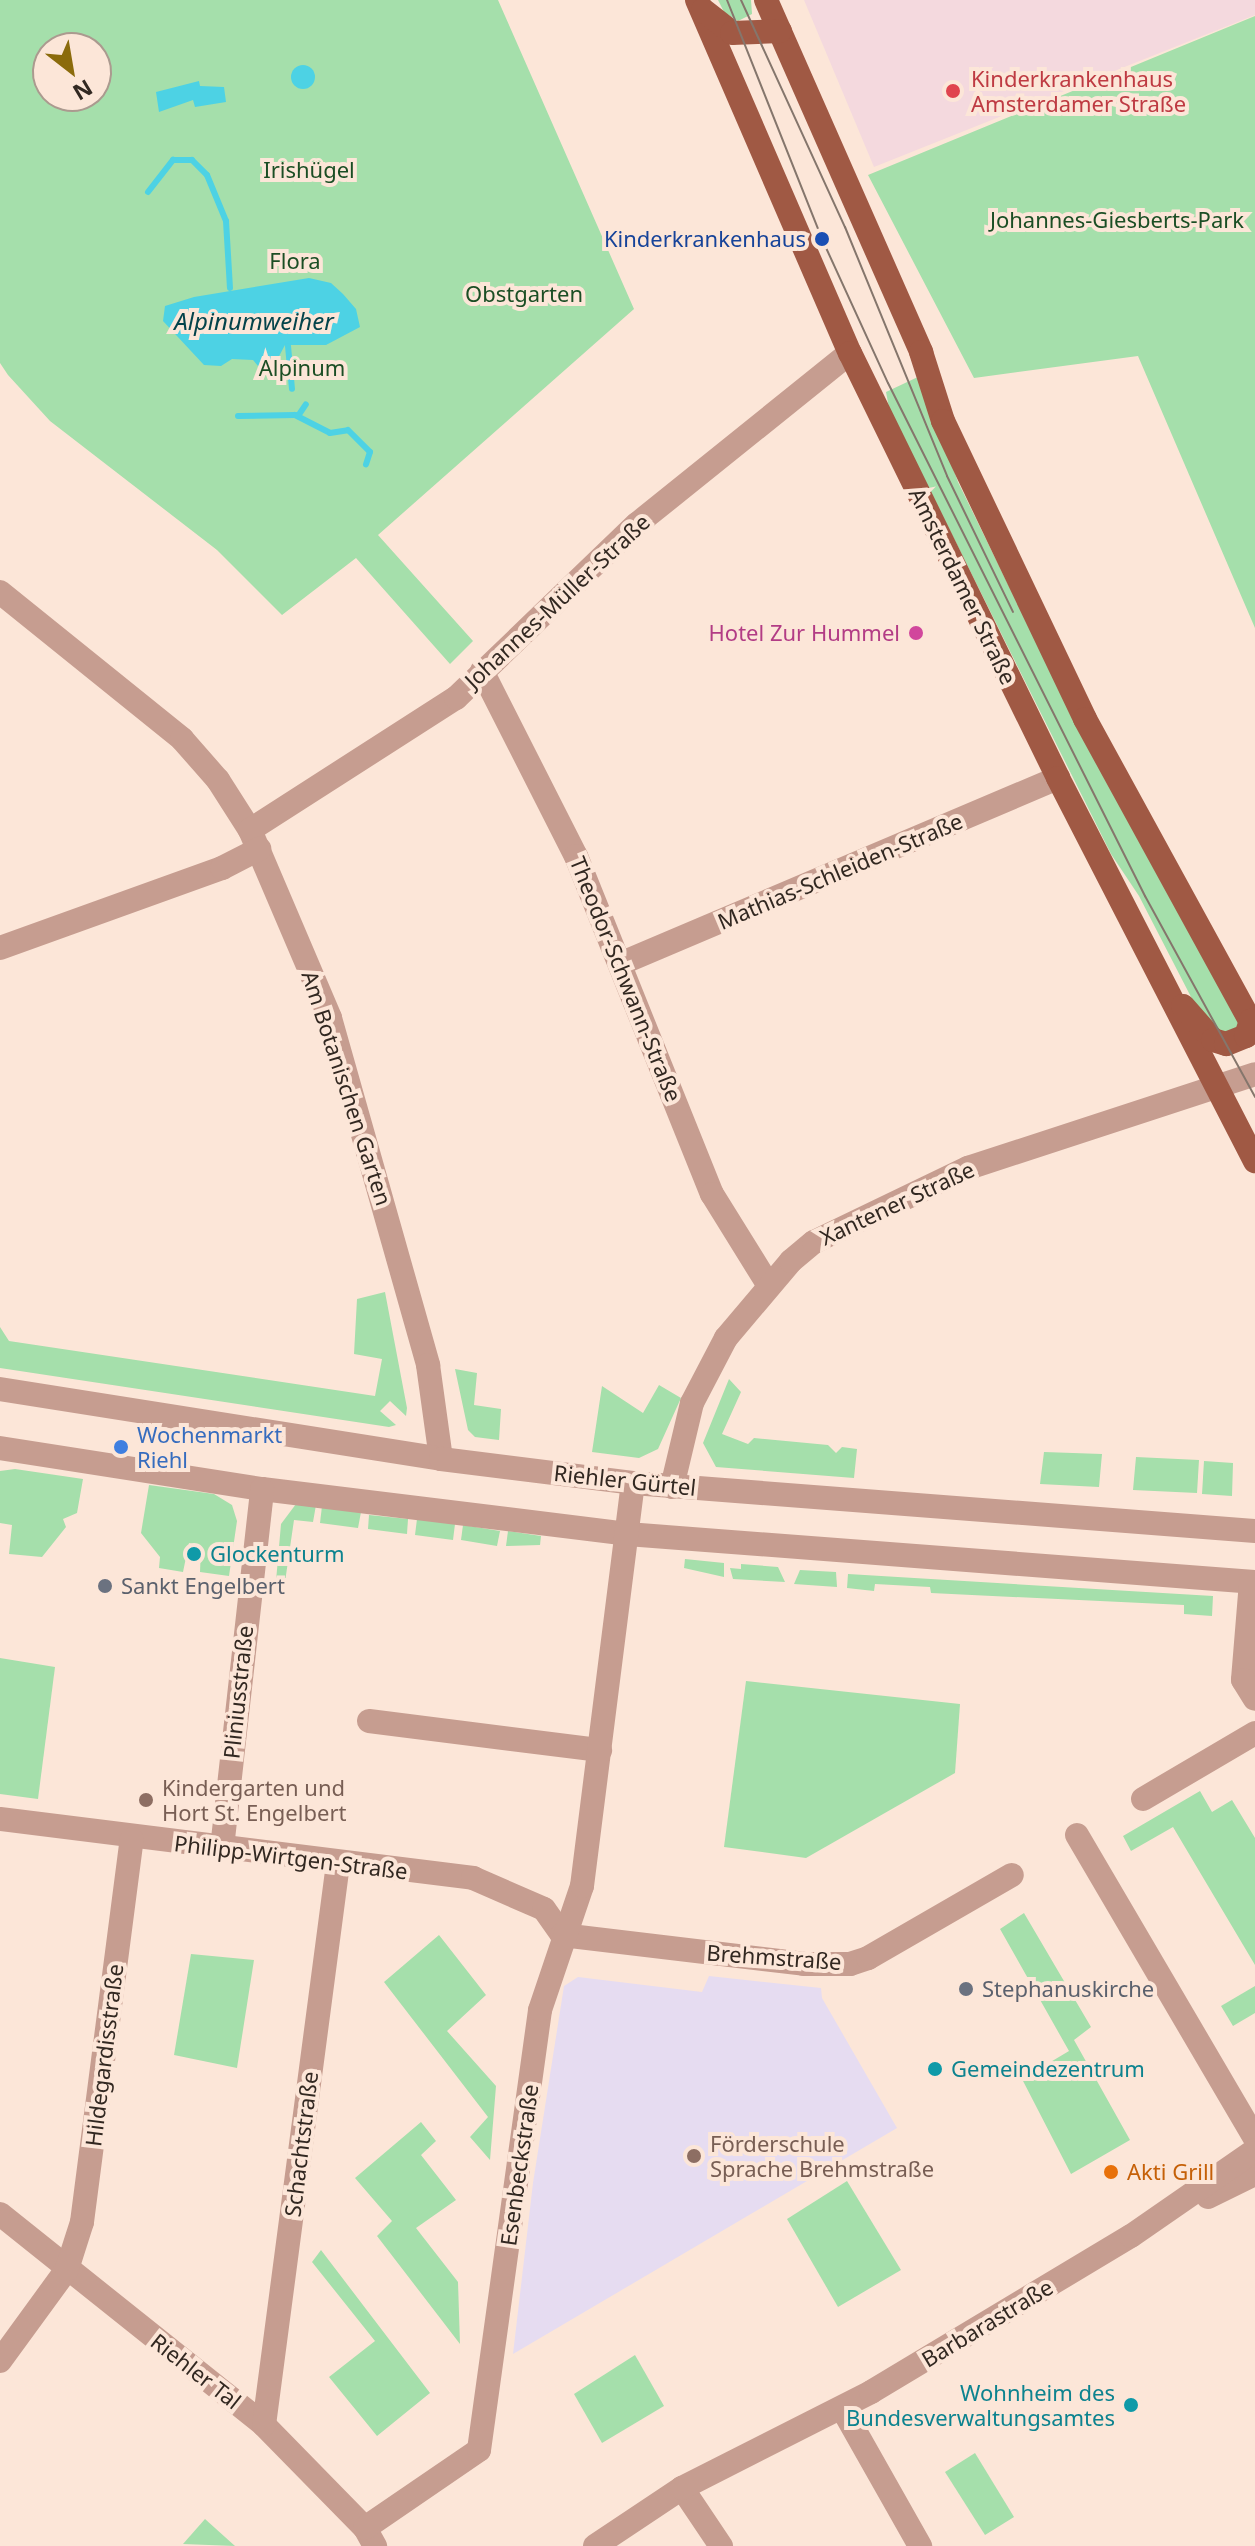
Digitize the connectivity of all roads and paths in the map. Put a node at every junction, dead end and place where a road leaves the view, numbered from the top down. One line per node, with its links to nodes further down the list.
1 (766, 0): 3 (main road)
2 (699, 4): 3 (main road); 4 (main road, Amsterdamer Straße)
3 (780, 31): 12 (main road)
4 (850, 353): 6 (street, Johannes-Müller-Straße); 7 (main road, Amsterdamer Straße)
5 (0, 592): 8 (street, Am Botanischen Garten)
6 (482, 671): 8 (street, Johannes-Müller-Straße); 10 (street, Theodor-Schwann-Straße)
7 (1058, 778): 10 (street, Mathias-Schleiden-Straße); 11 (main road, Amsterdamer Straße)
8 (255, 839): 9 (street, Johannes-Müller-Straße); 19 (street, Am Botanischen Garten)
9 (0, 948)
10 (622, 963): 16 (street, Theodor-Schwann-Straße)
11 (1168, 995): 12 (main road); 14 (main road, Amsterdamer Straße)
12 (1253, 1025)
13 (1255, 1074): 14 (street, Xantener Straße)
14 (1215, 1087): 15 (main road, Amsterdamer Straße); 16 (street, Xantener Straße)
15 (1255, 1161)
16 (769, 1286): 21 (street, Xantener Straße)
17 (0, 1389): 19 (street, Riehler Gürtel)
18 (0, 1448): 22 (street)
19 (441, 1459): 20 (street, Riehler Gürtel)
20 (633, 1483): 21 (street, Riehler Gürtel); 24 (street, Esenbeckstraße)
21 (672, 1487): 23 (street, Riehler Gürtel)
22 (262, 1489): 24 (street); 34 (street, Pliniusstraße)
23 (1255, 1531)
24 (627, 1534): 25 (street); 29 (street, Esenbeckstraße)
25 (1253, 1582): 26 (street)
26 (1255, 1699)
27 (369, 1721): 29 (street)
28 (1255, 1733): 30 (street)
29 (600, 1750): 37 (street, Esenbeckstraße)
30 (1143, 1799)
31 (0, 1819): 33 (street, Philipp-Wirtgen-Straße)
32 (1077, 1835): 38 (street)
33 (132, 1839): 34 (street, Philipp-Wirtgen-Straße); 43 (street, Hildegardisstraße)
34 (222, 1848): 35 (street, Philipp-Wirtgen-Straße)
35 (338, 1864): 37 (street, Philipp-Wirtgen-Straße); 46 (street, Schachtstraße)
36 (1012, 1875): 37 (street, Brehmstraße)
37 (562, 1935): 48 (street, Esenbeckstraße)
38 (1255, 2138)
39 (1255, 2150): 42 (street, Barbarastraße)
40 (1255, 2174): 42 (street, Barbarastraße)
41 (0, 2214): 43 (street, Riehler Tal)
42 (1131, 2236): 45 (street, Barbarastraße)
43 (67, 2269): 44 (street, Hildegardisstraße); 46 (street, Riehler Tal)
44 (0, 2361)
45 (842, 2408): 47 (street, Barbarastraße); 51 (street)
46 (264, 2425): 48 (street, Riehler Tal)
47 (682, 2488): 49 (street, Barbarastraße); 50 (street)
48 (370, 2537)
49 (595, 2546)
50 (721, 2546)
51 (920, 2546)

